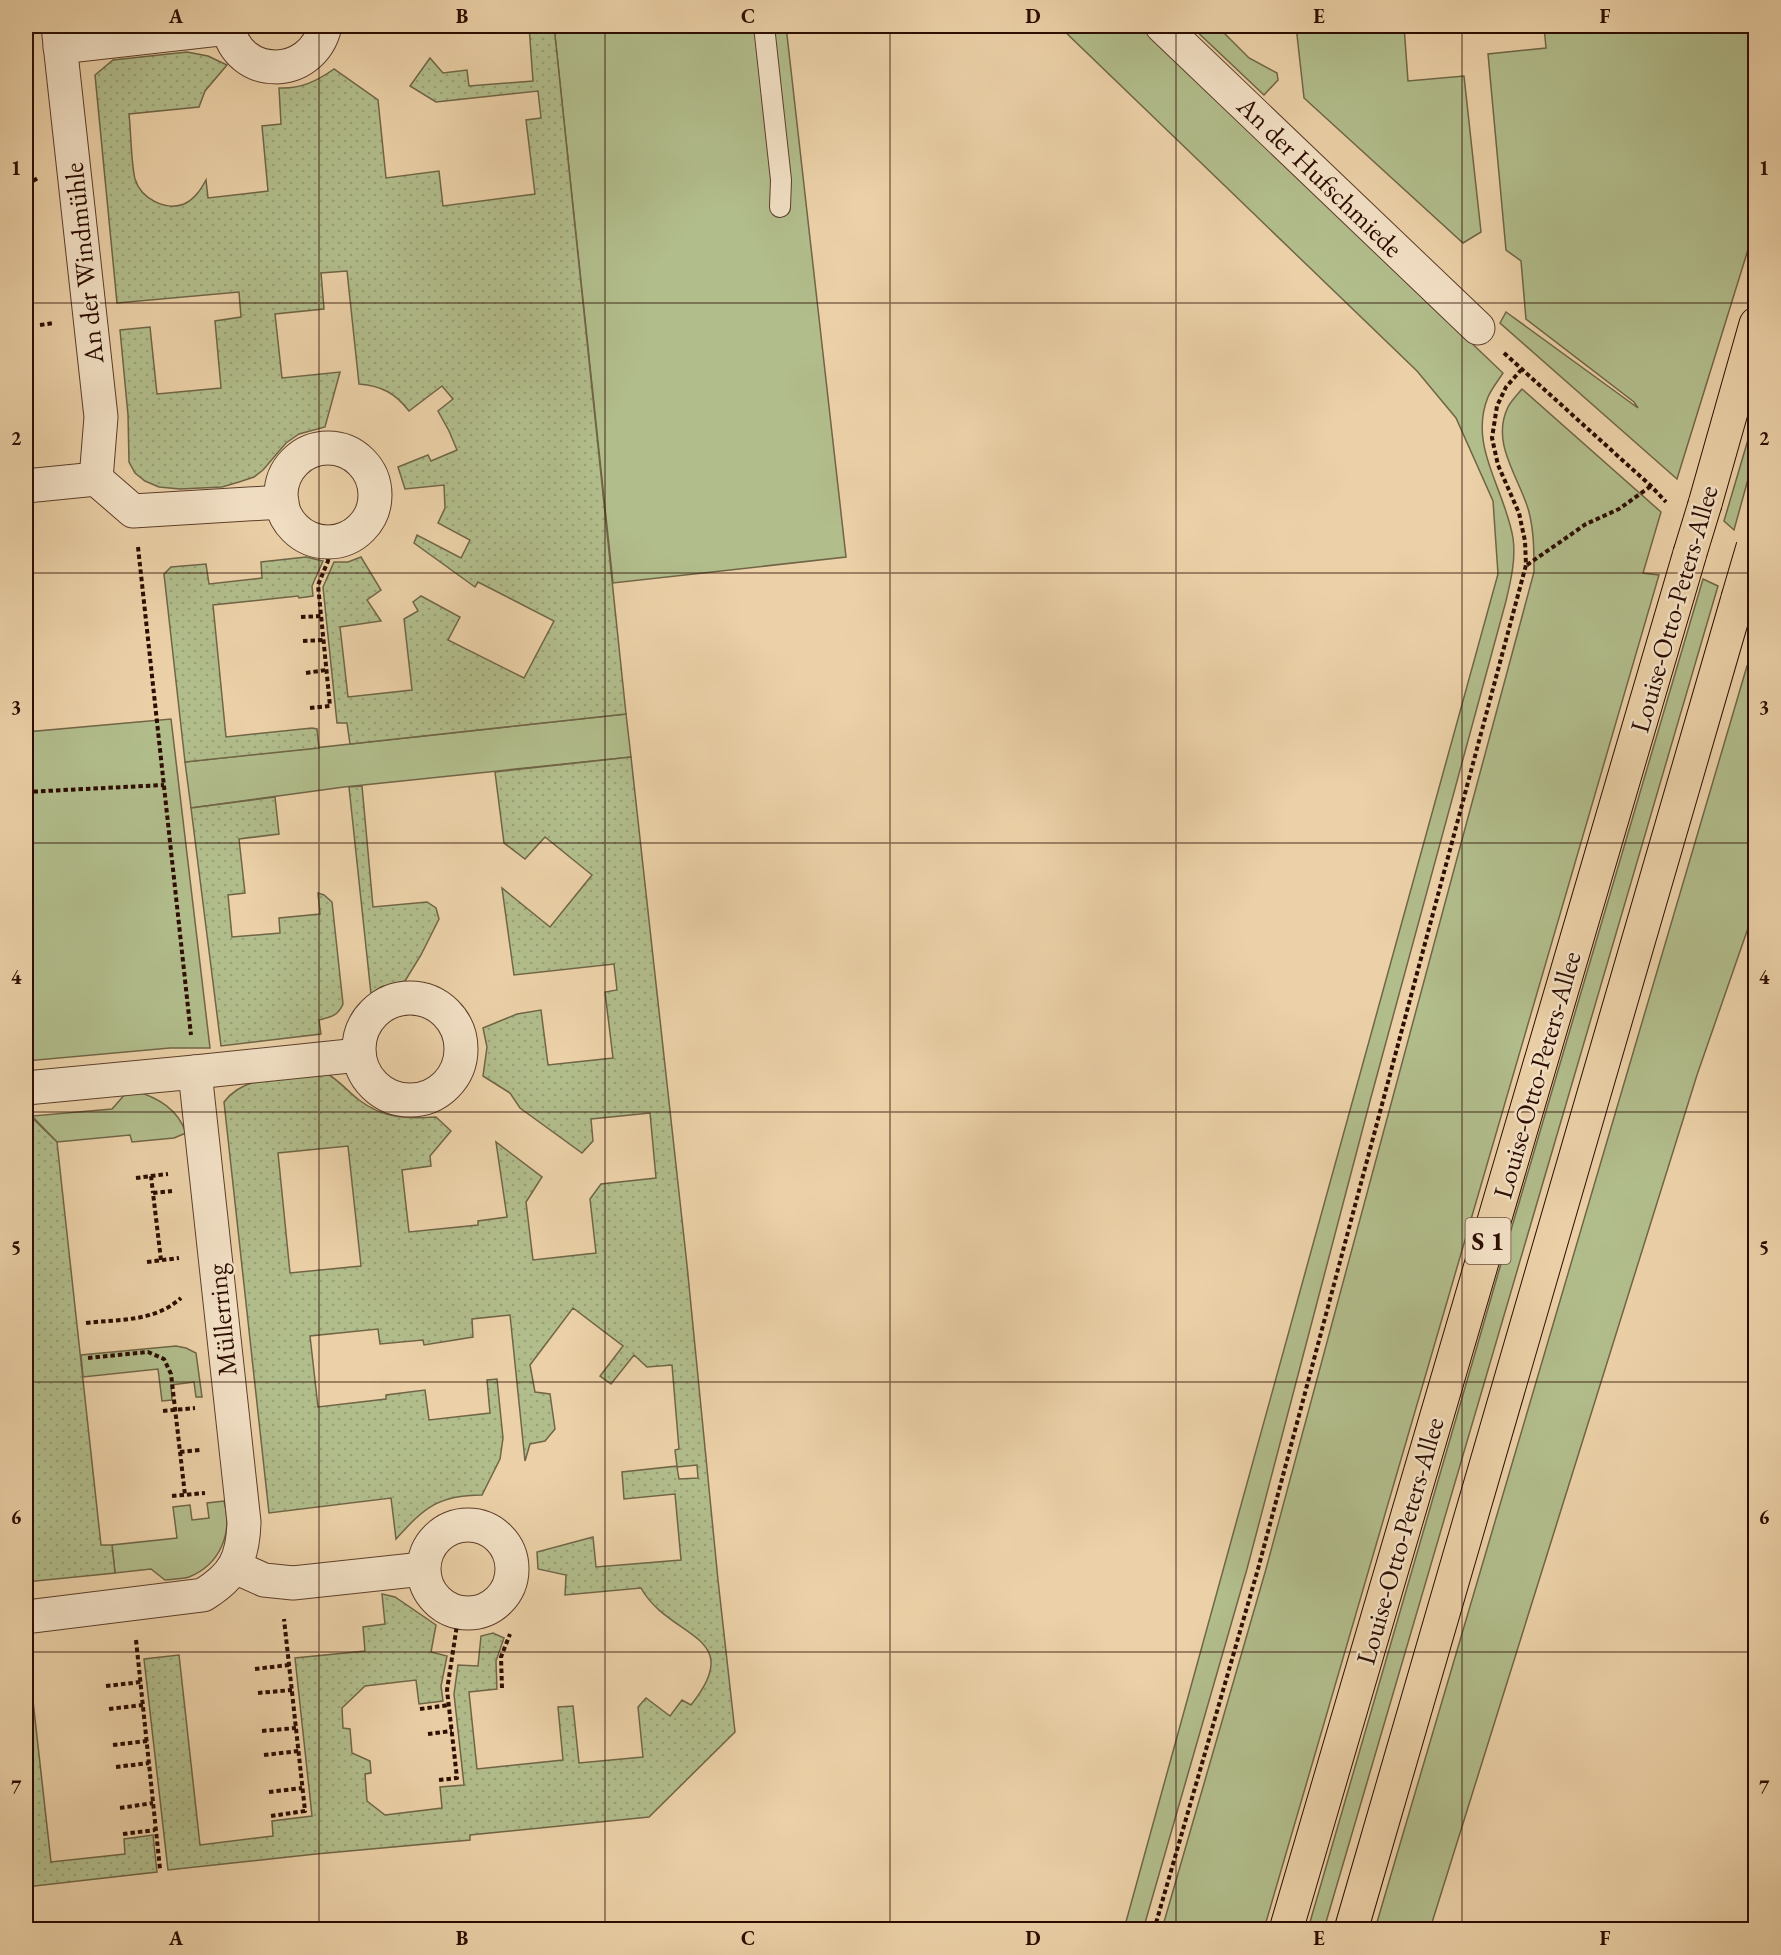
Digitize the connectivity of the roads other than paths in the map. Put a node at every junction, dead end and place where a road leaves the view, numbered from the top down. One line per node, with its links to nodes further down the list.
1 (325, 26): 4 (street, An der Windmühle)
2 (764, 26): 6 (lane)
3 (1162, 26): 8 (street, An der Hufschmiede)
4 (228, 27): 5 (street, An der Windmühle)
5 (59, 36): 9 (street, An der Windmühle)
6 (780, 207)
7 (1755, 324): 19 (main road, Louise-Otto-Peters-Allee / S 1, bridge)
8 (1478, 328)
9 (96, 479): 10 (street); 11 (street)
10 (26, 486)
11 (282, 502): 11 (street)
12 (1754, 543): 20 (main road, S 1, bridge)
13 (359, 1055): 14 (street)
14 (195, 1072): 15 (street); 16 (street, Müllerring)
15 (26, 1088)
16 (235, 1567): 17 (street); 18 (street)
17 (423, 1569): 17 (street)
18 (26, 1617)
19 (1286, 1929)
20 (1351, 1929)

